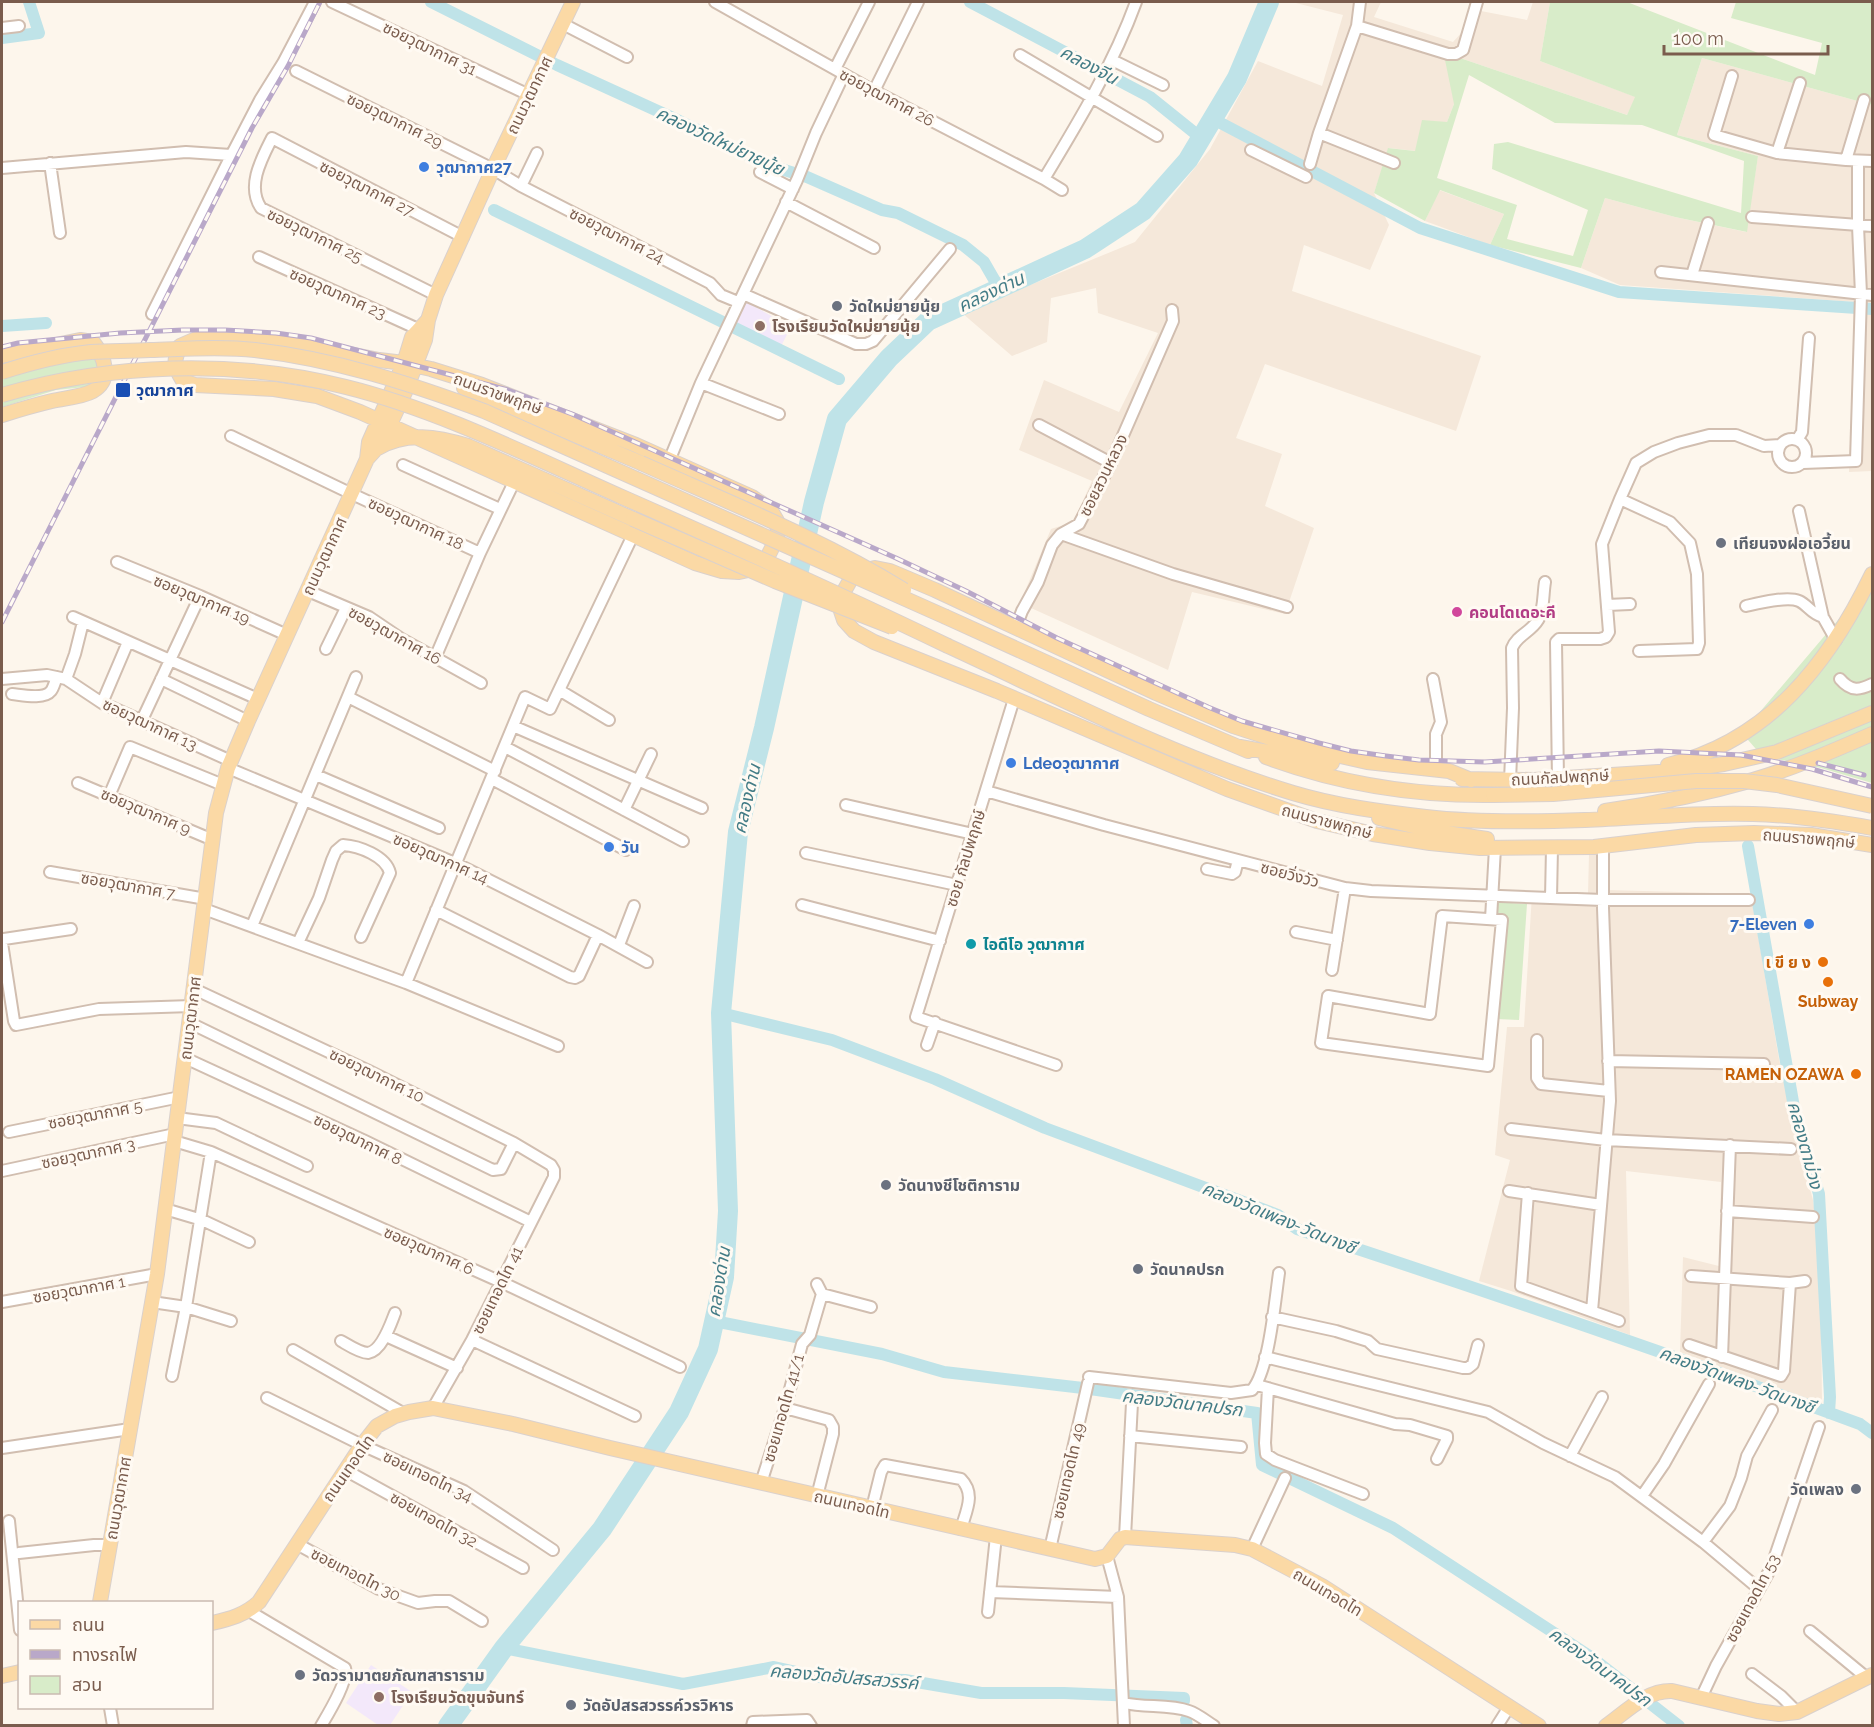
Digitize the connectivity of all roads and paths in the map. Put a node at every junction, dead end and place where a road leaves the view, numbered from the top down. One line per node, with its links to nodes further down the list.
1 (315, 2): 33 (street)
2 (332, 2): 24 (street, ซอยวุฒากาศ 31)
3 (573, 2): 11 (main road, ถนนวุฒากาศ)
4 (714, 2): 10 (street, ซอยวุฒากาศ 26)
5 (869, 2): 19 (street)
6 (918, 2): 23 (street)
7 (1136, 2): 17 (street)
8 (1360, 2): 13 (street)
9 (1478, 2): 13 (street)
10 (732, 5): 19 (street, ซอยวุฒากาศ 26)
11 (563, 24): 16 (street); 24 (main road, ถนนวุฒากาศ)
12 (19, 26): 14 (street)
13 (1357, 26): 27 (street)
14 (2, 28)
15 (1020, 55): 25 (street)
16 (627, 57)
17 (1112, 60): 22 (street); 25 (street)
18 (296, 71): 41 (street, ซอยวุฒากาศ 29)
19 (839, 71): 23 (street, ซอยวุฒากาศ 26); 45 (street)
20 (1732, 76): 32 (street)
21 (1800, 83): 32 (street)
22 (1163, 85)
23 (874, 91): 44 (street, ซอยวุฒากาศ 26)
24 (529, 95): 41 (main road, ถนนวุฒากาศ)
25 (1093, 96): 28 (street); 44 (street)
26 (1864, 100): 34 (street)
27 (1318, 134): 38 (street); 39 (street)
28 (1157, 136)
29 (272, 138): 54 (street, ซอยวุฒากาศ 27); 60 (street, ซอยวุฒากาศ 25)
30 (1251, 150): 43 (street)
31 (537, 153): 46 (street)
32 (1777, 153): 34 (street)
33 (231, 155): 37 (street); 64 (street)
34 (1846, 160): 35 (street)
35 (1858, 161): 36 (street); 51 (street)
36 (1872, 161)
37 (50, 163): 40 (street); 53 (street)
38 (1394, 163)
39 (1310, 164)
40 (2, 168)
41 (493, 169): 46 (street, ซอยวุฒากาศ 24); 54 (main road, ถนนวุฒากาศ)
42 (760, 172): 45 (street)
43 (1306, 177)
44 (1044, 178): 47 (street, ซอยวุฒากาศ 26)
45 (797, 180): 48 (street)
46 (521, 186): 61 (street, ซอยวุฒากาศ 24)
47 (1062, 190)
48 (786, 202): 55 (street); 61 (street)
49 (1752, 217): 51 (street)
50 (1708, 223): 59 (street)
51 (1858, 226): 52 (street); 62 (street)
52 (1872, 226)
53 (60, 233)
54 (463, 237): 60 (main road, ถนนวุฒากาศ)
55 (874, 248)
56 (950, 249): 61 (street, ซอยวุฒากาศ 24)
57 (259, 257): 67 (street, ซอยวุฒากาศ 23)
58 (1661, 272): 59 (street)
59 (1692, 275): 62 (street)
60 (436, 295): 67 (main road, ถนนวุฒากาศ)
61 (741, 298): 74 (street)
62 (1864, 302): 65 (street)
63 (1172, 310): 88 (street, ซอยสวนหลวง)
64 (152, 314)
65 (1860, 326): 66 (street); 87 (street)
66 (1872, 327)
67 (421, 332): 70 (main road); 71 (main road, ถนนวุฒากาศ); 72 (main road)
68 (1809, 338): 83 (street)
69 (2, 356): 78 (main road)
70 (379, 360): 71 (main road, ถนนราชพฤกษ์); 76 (main road, ถนนราชพฤกษ์)
71 (410, 364): 72 (main road, ถนนราชพฤกษ์); 79 (main road, ถนนวุฒากาศ)
72 (431, 369): 86 (main road, ถนนราชพฤกษ์); 110 (main road, bridge)
73 (2, 372): 110 (main road, ถนนราชพฤกษ์, bridge)
74 (701, 383): 77 (street); 86 (street)
75 (2, 395): 116 (main road, ถนนราชพฤกษ์, bridge)
76 (360, 412): 79 (main road, ถนนราชพฤกษ์); 85 (main road)
77 (779, 414)
78 (2, 416)
79 (384, 423): 82 (main road, ถนนราชพฤกษ์); 85 (main road, ถนนวุฒากาศ)
80 (1039, 425): 88 (street)
81 (231, 436): 91 (street, ซอยวุฒากาศ 18)
82 (415, 436): 85 (main road); 90 (main road, ถนนราชพฤกษ์); 116 (main road, bridge)
83 (1797, 440): 84 (street); 87 (street)
84 (1780, 445): 87 (street); 92 (street)
85 (371, 450): 91 (main road, ถนนวุฒากาศ)
86 (669, 461): 96 (main road, ถนนราชพฤกษ์)
87 (1803, 463)
88 (1111, 464): 95 (street, ซอยสวนหลวง)
89 (403, 465): 93 (street)
90 (514, 482): 93 (street); 96 (main road, ถนนราชพฤกษ์)
91 (352, 494): 97 (street, ซอยวุฒากาศ 18); 102 (main road, ถนนวุฒากาศ)
92 (1620, 499): 106 (street); 118 (street)
93 (500, 509): 97 (street)
94 (1799, 511): 111 (street)
95 (1061, 534): 109 (street); 112 (street, ซอยสวนหลวง)
96 (633, 535): 129 (street)
97 (480, 553): 119 (street)
98 (117, 562): 103 (street, ซอยวุฒากาศ 19)
99 (1872, 574): 104 (main road)
100 (1545, 582): 152 (street)
101 (1872, 582): 104 (main road)
102 (308, 591): 108 (street, ซอยวุฒากาศ 16); 113 (main road, ถนนวุฒากาศ)
103 (200, 596): 113 (street, ซอยวุฒากาศ 19); 120 (street)
104 (1861, 598): 114 (main road)
105 (1630, 604): 106 (street)
106 (1607, 605): 149 (street)
107 (1746, 606): 111 (street)
108 (346, 608): 117 (street); 119 (street, ซอยวุฒากาศ 16)
109 (1287, 608)
110 (946, 617): 142 (main road, ถนนราชพฤกษ์)
111 (1823, 617): 114 (street)
112 (1016, 627): 133 (main road, ถนนราชพฤกษ์); 145 (main road, ถนนราชพฤกษ์)
113 (287, 635): 132 (main road, ถนนวุฒากาศ)
114 (1836, 640): 146 (main road)
115 (128, 642): 120 (street); 122 (street); 134 (street)
116 (948, 646): 156 (main road, ถนนราชพฤกษ์)
117 (326, 649)
118 (1639, 651)
119 (435, 658): 127 (street, ซอยวุฒากาศ 16)
120 (170, 661): 124 (street); 132 (street)
121 (356, 677): 131 (street)
122 (62, 678): 123 (street); 130 (street); 134 (street, ซอยวุฒากาศ 13)
123 (2, 679)
124 (161, 679): 136 (street); 138 (street)
125 (1433, 679): 145 (street)
126 (1840, 679): 128 (street)
127 (481, 683)
128 (1872, 684)
129 (560, 690): 137 (street); 139 (street)
130 (12, 694)
131 (348, 697): 147 (street); 148 (street)
132 (258, 699): 138 (main road, ถนนวุฒากาศ)
133 (1014, 699): 155 (street, ซอย กัลปพฤกษ์); 171 (main road, ถนนราชพฤกษ์)
134 (102, 703): 136 (street, ซอยวุฒากาศ 13)
135 (1872, 713): 146 (main road, ถนนกัลปพฤกษ์)
136 (142, 720): 144 (street, ซอยวุฒากาศ 13)
137 (609, 720)
138 (248, 721): 144 (main road, ถนนวุฒากาศ)
139 (513, 726): 141 (street); 151 (street)
140 (1872, 734): 163 (main road)
141 (505, 747): 148 (street); 162 (street)
142 (1240, 747): 150 (main road, ถนนกัลปพฤกษ์); 160 (main road, ถนนราชพฤกษ์, bridge)
143 (651, 754): 151 (street)
144 (230, 764): 154 (main road, ถนนวุฒากาศ); 158 (street, ซอยวุฒากาศ 14)
145 (1436, 769): 150 (main road, ถนนราชพฤกษ์)
146 (1609, 774): 149 (main road, ถนนกัลปพฤกษ์)
147 (316, 775): 158 (street); 164 (street)
148 (494, 775): 173 (street); 176 (street)
149 (1558, 779): 152 (main road, ถนนกัลปพฤกษ์)
150 (1471, 780): 152 (main road, ถนนกัลปพฤกษ์)
151 (638, 781): 161 (street); 162 (street)
152 (1510, 781)
153 (78, 783): 157 (street, ซอยวุฒากาศ 9)
154 (222, 785): 157 (street); 167 (main road, ถนนวุฒากาศ)
155 (986, 791): 166 (street, ซอย กัลปพฤกษ์); 175 (street, ซอยวิ่งวัว)
156 (1296, 794): 163 (main road, ถนนราชพฤกษ์); 170 (main road)
157 (109, 796): 167 (street, ซอยวุฒากาศ 9)
158 (305, 801): 176 (street, ซอยวุฒากาศ 14); 190 (street)
159 (846, 805): 166 (street)
160 (1872, 806)
161 (702, 808)
162 (624, 810): 168 (street)
163 (1525, 821): 165 (main road, ถนนราชพฤกษ์)
164 (438, 828)
165 (1872, 828)
166 (973, 834): 179 (street, ซอย กัลปพฤกษ์)
167 (213, 840): 185 (main road, ถนนวุฒากาศ)
168 (683, 841)
169 (1872, 845): 170 (main road, ถนนราชพฤกษ์)
170 (1598, 846): 172 (main road, ถนนราชพฤกษ์); 183 (street)
171 (1495, 848): 172 (main road, ถนนราชพฤกษ์); 181 (street)
172 (1552, 848): 182 (street)
173 (626, 850)
174 (806, 853): 179 (street)
175 (1239, 860): 177 (street); 180 (street, ซอยวิ่งวัว)
176 (455, 863): 188 (street); 193 (street, ซอยวุฒากาศ 14)
177 (1207, 869)
178 (50, 872): 185 (street, ซอยวุฒากาศ 7)
179 (957, 885): 195 (street, ซอย กัลปพฤกษ์)
180 (1345, 888): 181 (street, ซอยวิ่งวัว); 196 (street)
181 (1492, 897): 182 (street, ซอยวิ่งวัว); 189 (street)
182 (1551, 898): 183 (street, ซอยวิ่งวัว)
183 (1603, 900): 184 (street, ซอยวิ่งวัว); 210 (street)
184 (1749, 900)
185 (205, 904): 190 (street, ซอยวุฒากาศ 7); 202 (main road, ถนนวุฒากาศ)
186 (802, 905): 195 (street)
187 (634, 906): 198 (street)
188 (436, 910): 193 (street); 201 (street)
189 (1491, 919): 189 (street)
190 (252, 926): 197 (street, ซอยวุฒากาศ 7)
191 (71, 929): 203 (street)
192 (1296, 932): 196 (street)
193 (598, 935): 198 (street, ซอยวุฒากาศ 14)
194 (361, 937): 197 (street)
195 (940, 940): 204 (street, ซอย กัลปพฤกษ์)
196 (1337, 940): 200 (street)
197 (298, 943): 201 (street, ซอยวุฒากาศ 7)
198 (619, 945): 199 (street, ซอยวุฒากาศ 14)
199 (647, 962)
200 (1332, 970)
201 (406, 983): 208 (street, ซอยวุฒากาศ 7)
202 (194, 989): 203 (main road, ถนนวุฒากาศ); 220 (street, ซอยวุฒากาศ 10)
203 (192, 1006): 205 (main road, ถนนวุฒากาศ)
204 (935, 1022): 207 (street); 212 (street)
205 (189, 1023): 209 (main road, ถนนวุฒากาศ); 220 (street)
206 (1537, 1040): 213 (street)
207 (927, 1045)
208 (558, 1046)
209 (185, 1058): 214 (main road, ถนนวุฒากาศ); 234 (street, ซอยวุฒากาศ 8)
210 (1608, 1061): 211 (street); 213 (street)
211 (1764, 1064)
212 (1056, 1065)
213 (1609, 1091): 219 (street)
214 (180, 1097): 215 (main road, ถนนวุฒากาศ); 217 (street, ซอยวุฒากาศ 5)
215 (177, 1118): 218 (main road, ถนนวุฒากาศ); 224 (street)
216 (1511, 1129): 219 (street)
217 (9, 1132)
218 (175, 1138): 223 (street, ซอยวุฒากาศ 6); 226 (street, ซอยวุฒากาศ 3); 230 (main road, ถนนวุฒากาศ)
219 (1606, 1140): 221 (street); 229 (street)
220 (514, 1143): 225 (street, ซอยวุฒากาศ 10)
221 (1730, 1145): 222 (street); 231 (street)
222 (1791, 1149)
223 (211, 1152): 233 (street); 241 (street, ซอยวุฒากาศ 6)
224 (307, 1166)
225 (555, 1170): 234 (street, ซอยเทอดไท 41)
226 (2, 1171)
227 (1509, 1191): 228 (street)
228 (1528, 1193): 229 (street); 247 (street)
229 (1601, 1205): 247 (street)
230 (165, 1209): 233 (street); 237 (main road, ถนนวุฒากาศ)
231 (1727, 1211): 232 (street); 239 (street)
232 (1813, 1217)
233 (201, 1220): 235 (street); 245 (street)
234 (531, 1222): 241 (street, ซอยเทอดไท 41)
235 (249, 1242)
236 (1279, 1273): 249 (street)
237 (157, 1274): 243 (street, ซอยวุฒากาศ 1); 244 (main road, ถนนวุฒากาศ)
238 (1691, 1276): 239 (street)
239 (1725, 1278): 242 (street); 259 (street)
240 (1804, 1281): 242 (street)
241 (501, 1282): 253 (street, ซอยเทอดไท 41); 260 (street, ซอยวุฒากาศ 6)
242 (1790, 1283): 259 (street)
243 (2, 1302)
244 (152, 1302): 245 (street); 274 (main road, ถนนวุฒากาศ)
245 (186, 1306): 250 (street); 262 (street)
246 (872, 1307): 269 (street, ซอยเทอดไท 41/1)
247 (1592, 1311): 251 (street)
248 (395, 1313): 252 (street)
249 (1272, 1317): 255 (street); 258 (street)
250 (231, 1321)
251 (1619, 1321)
252 (386, 1336): 254 (street); 261 (street)
253 (472, 1340): 261 (street, ซอยเทอดไท 41); 272 (street)
254 (340, 1341)
255 (1478, 1345)
256 (1689, 1346): 259 (street)
257 (293, 1350): 271 (street)
258 (1265, 1357): 264 (street); 279 (street)
259 (1722, 1357)
260 (680, 1367)
261 (457, 1368): 268 (street, ซอยเทอดไท 41)
262 (171, 1376)
263 (1709, 1384): 286 (street)
264 (1262, 1386): 280 (street); 284 (street); 295 (street, ซอยเทอดไท 49)
265 (1602, 1397): 279 (street)
266 (267, 1398): 276 (street, ซอยเทอดไท 34)
267 (1132, 1403): 275 (street)
268 (433, 1408): 271 (main road, ถนนเทอดไท); 283 (main road, ถนนเทอดไท)
269 (785, 1408): 283 (street, ซอยเทอดไท 41/1); 285 (street)
270 (1772, 1410): 292 (street)
271 (403, 1413): 276 (main road, ถนนเทอดไท)
272 (635, 1416)
273 (1819, 1427): 301 (street, ซอยเทอดไท 53)
274 (130, 1429): 277 (street); 294 (main road, ถนนวุฒากาศ)
275 (1130, 1436): 278 (street); 291 (street)
276 (362, 1445): 281 (main road, ถนนเทอดไท); 297 (street, ซอยเทอดไท 34)
277 (2, 1448)
278 (1241, 1448)
279 (1570, 1456): 286 (street)
280 (1437, 1459)
281 (345, 1470): 293 (main road, ถนนเทอดไท); 300 (street, ซอยเทอดไท 32)
282 (1285, 1478): 296 (street)
283 (761, 1483): 285 (main road, ถนนเทอดไท)
284 (1363, 1494)
285 (818, 1496): 287 (main road, ถนนเทอดไท)
286 (1642, 1496): 292 (street)
287 (872, 1508): 289 (main road, ถนนเทอดไท); 289 (street)
288 (9, 1521): 305 (street)
289 (961, 1529): 290 (main road, ถนนเทอดไท)
290 (996, 1536): 295 (main road, ถนนเทอดไท); 302 (street)
291 (1125, 1537): 296 (main road, ถนนเทอดไท); 299 (main road)
292 (1703, 1542): 301 (street)
293 (297, 1544): 306 (main road, ถนนเทอดไท); 308 (street, ซอยเทอดไท 30)
294 (109, 1545): 298 (street); 304 (main road, ถนนวุฒากาศ)
295 (1050, 1549): 299 (main road, ถนนเทอดไท)
296 (1252, 1549): 317 (main road, ถนนเทอดไท)
297 (553, 1550)
298 (19, 1553)
299 (1107, 1556): 303 (street)
300 (523, 1568)
301 (1759, 1589): 315 (street, ซอยเทอดไท 53)
302 (990, 1592): 303 (street); 307 (street)
303 (1118, 1597): 316 (street)
304 (100, 1601)
305 (18, 1610)
306 (249, 1611): 309 (main road); 321 (street)
307 (988, 1612)
308 (482, 1620)
309 (213, 1623)
310 (1810, 1631): 314 (street)
311 (18, 1672): 313 (main road)
312 (1752, 1674): 319 (street)
313 (2, 1676)
314 (1870, 1677): 319 (main road)
315 (1701, 1698): 319 (main road); 328 (main road)
316 (1124, 1701): 324 (street); 325 (street)
317 (1509, 1707): 326 (street); 327 (main road, ถนนเทอดไท)
318 (110, 1709): 320 (street)
319 (1797, 1712)
320 (113, 1725)
321 (321, 1725)
322 (752, 1725): 323 (street)
323 (811, 1725)
324 (1124, 1725)
325 (1214, 1725)
326 (1497, 1725)
327 (1539, 1725)
328 (1606, 1725)

